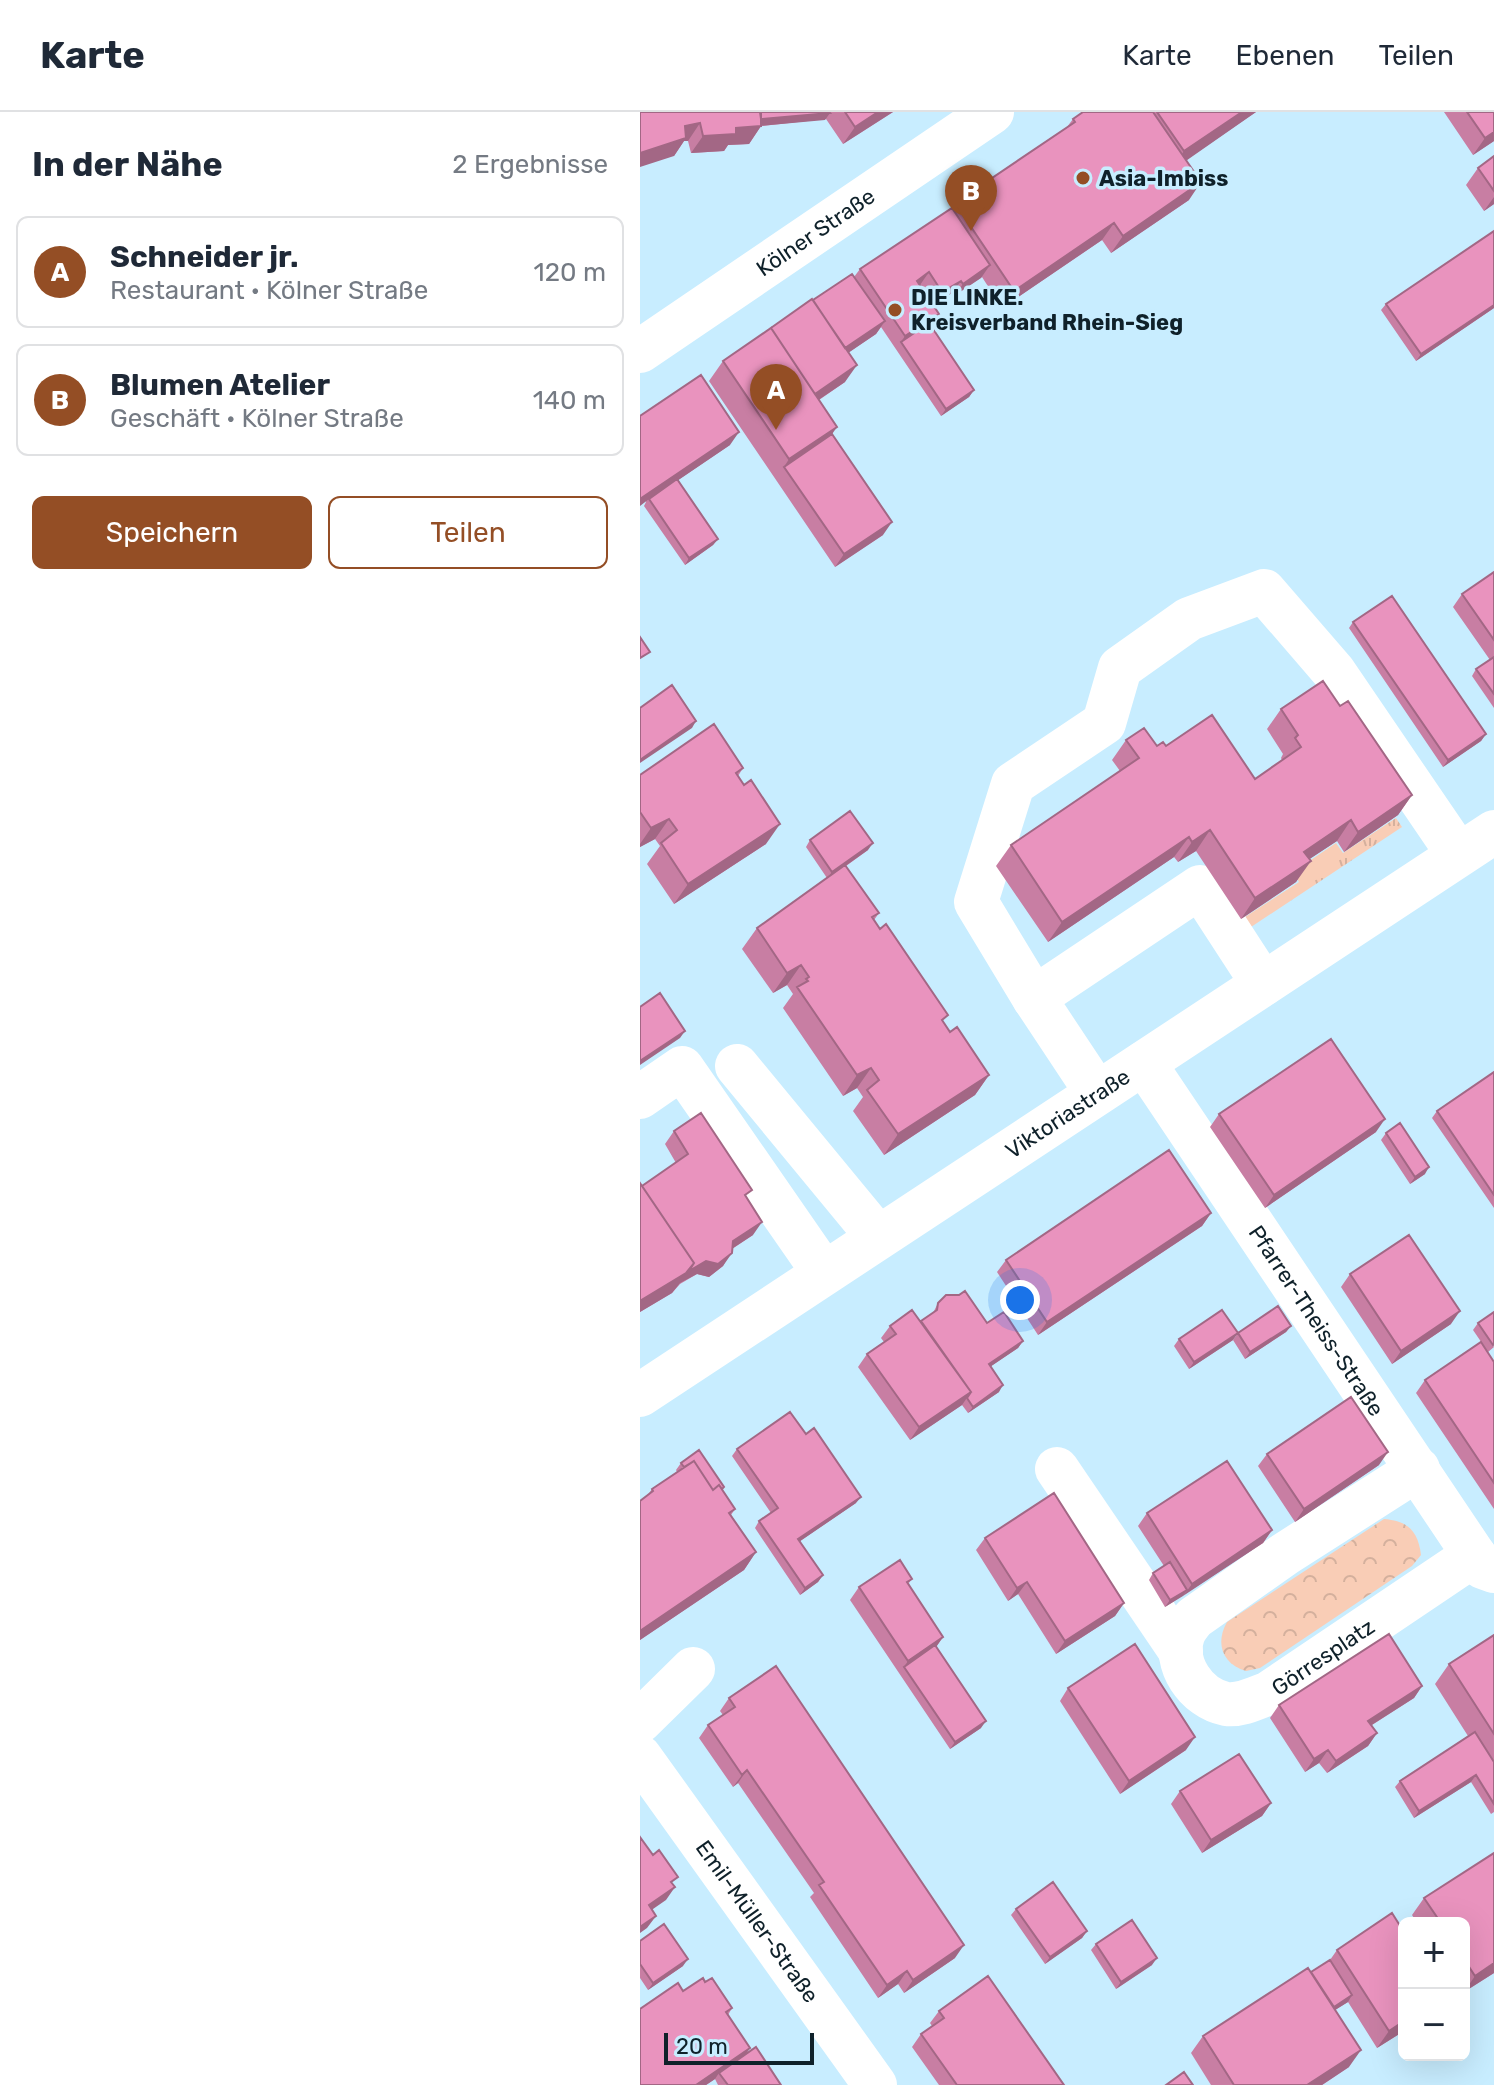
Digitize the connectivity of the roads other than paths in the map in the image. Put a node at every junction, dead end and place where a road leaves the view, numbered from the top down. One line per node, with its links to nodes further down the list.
1 (992, 112): 2 (street, Kölner Straße)
2 (640, 351)
3 (1476, 843): 4 (street, Viktoriastraße); 5 (street)
4 (1263, 984): 5 (street); 6 (street, Viktoriastraße)
5 (1034, 998): 8 (street)
6 (1144, 1063): 8 (street, Viktoriastraße); 14 (street, Pfarrer-Theiss-Straße)
7 (737, 1066): 10 (street)
8 (1097, 1093): 10 (street, Viktoriastraße)
9 (640, 1097): 11 (street)
10 (878, 1237): 11 (street, Viktoriastraße)
11 (824, 1273): 12 (street, Viktoriastraße)
12 (640, 1395)
13 (1057, 1469): 16 (street, Görresplatz)
14 (1418, 1469): 15 (street, Pfarrer-Theiss-Straße); 16 (street)
15 (1484, 1563): 16 (street, Görresplatz)
16 (1181, 1652)
17 (693, 1669): 18 (street)
18 (640, 1721)
19 (640, 1757): 20 (street, Emil-Müller-Straße)
20 (875, 2085)

